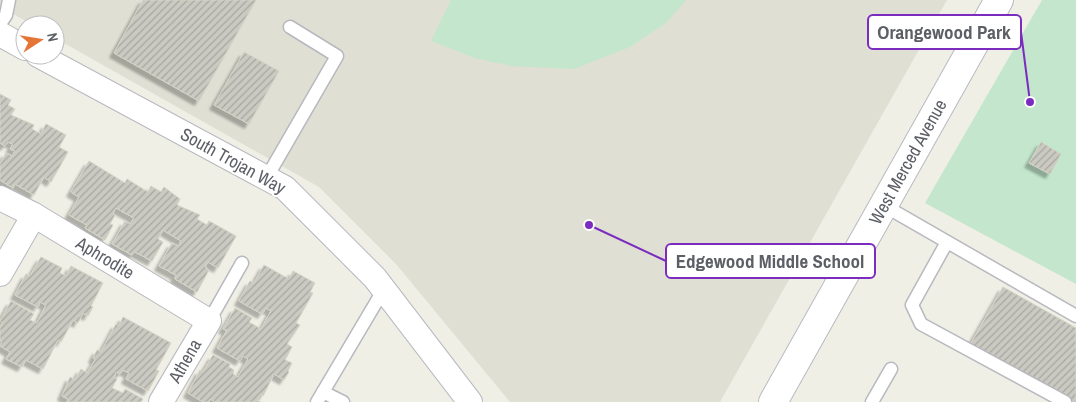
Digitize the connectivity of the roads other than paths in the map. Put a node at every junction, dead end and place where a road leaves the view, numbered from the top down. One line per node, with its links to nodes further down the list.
1 (9, 0): 3 (lane)
2 (999, 0): 10 (street, West Merced Avenue)
3 (0, 24)
4 (290, 27): 8 (lane)
5 (0, 34): 6 (street)
6 (15, 42)
7 (57, 65): 8 (street, South Trojan Way)
8 (266, 177): 15 (street, South Trojan Way)
9 (0, 198): 11 (street, Aphrodite)
10 (883, 205): 12 (lane); 23 (street, West Merced Avenue)
11 (34, 215): 14 (street); 17 (street, Aphrodite)
12 (947, 242): 16 (lane); 25 (lane)
13 (242, 263): 17 (lane)
14 (0, 274)
15 (384, 289): 19 (lane); 22 (street, South Trojan Way)
16 (1076, 316)
17 (209, 321): 20 (street, Athena)
18 (891, 369): 24 (lane)
19 (320, 397): 21 (lane)
20 (161, 402)
21 (343, 402)
22 (470, 402)
23 (773, 402)
24 (872, 402)
25 (1065, 402)

